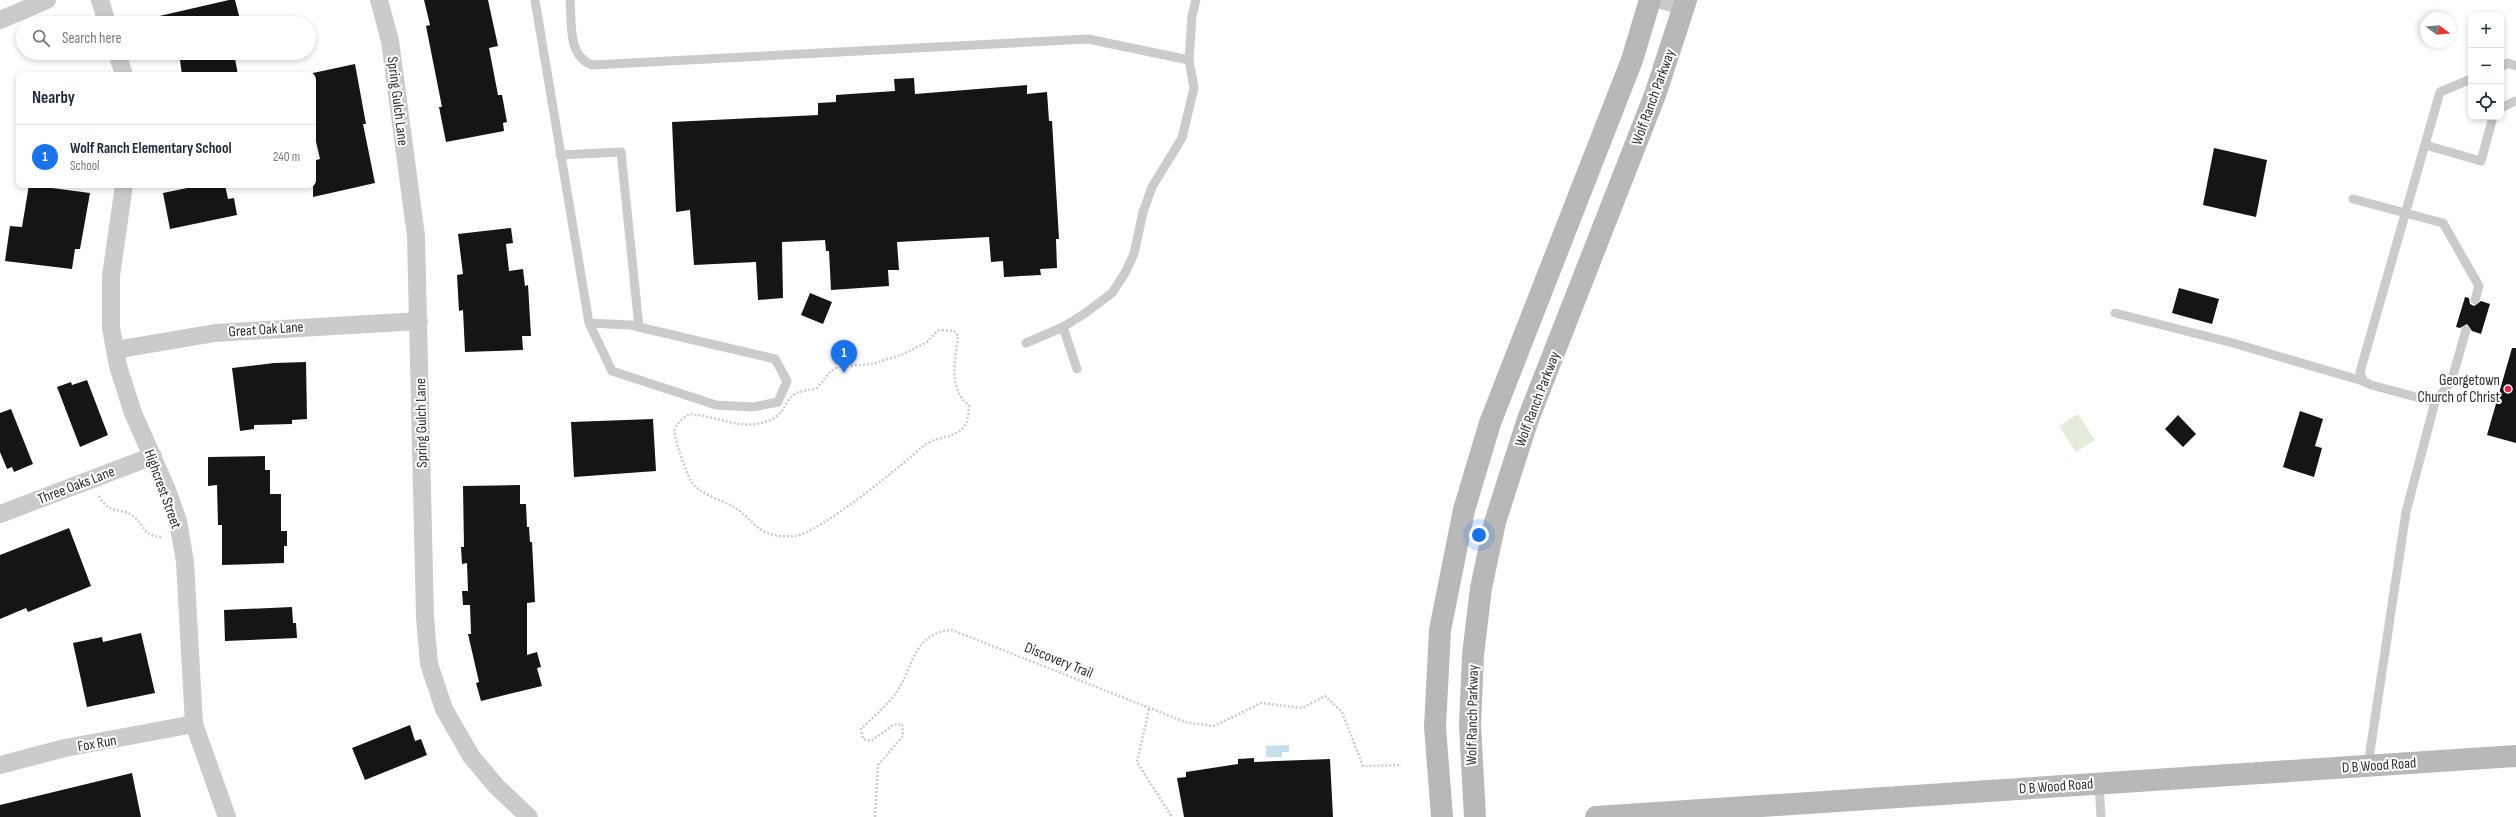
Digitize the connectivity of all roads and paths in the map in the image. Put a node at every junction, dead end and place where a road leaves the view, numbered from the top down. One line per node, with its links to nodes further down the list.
1 (47, 0): 11 (street)
2 (100, 0): 10 (street)
3 (379, 0): 28 (street, Spring Gulch Lane)
4 (535, 0): 22 (lane)
5 (570, 0): 13 (lane)
6 (1196, 0): 13 (lane)
7 (1650, 0): 54 (street)
8 (1661, 0): 9 (street)
9 (1685, 3): 55 (street, Wolf Ranch Parkway)
10 (105, 16)
11 (0, 20)
12 (119, 60): 16 (street)
13 (1189, 60): 31 (lane)
14 (2504, 65): 15 (lane)
15 (2516, 66)
16 (123, 72)
17 (2468, 80): 21 (lane)
18 (2515, 102): 19 (lane)
19 (2504, 107)
20 (2492, 120): 21 (lane)
21 (2425, 145): 25 (lane)
22 (560, 155): 29 (lane); 30 (lane)
23 (124, 188): 34 (street, Highcrest Street)
24 (2353, 199): 25 (lane)
25 (2405, 213): 26 (lane); 36 (lane)
26 (2475, 300)
27 (2115, 313): 36 (lane)
28 (419, 322): 34 (street, Great Oak Lane); 51 (street, Spring Gulch Lane)
29 (589, 323): 30 (lane); 30 (lane)
30 (639, 327)
31 (1063, 327): 33 (lane); 35 (lane)
32 (2466, 330): 38 (lane)
33 (1026, 343)
34 (115, 350): 39 (street, Highcrest Street)
35 (1077, 368)
36 (2363, 381): 38 (lane)
37 (806, 392): 37 (path)
38 (2435, 402): 48 (lane)
39 (153, 456): 41 (street, Three Oaks Lane); 44 (street, Highcrest Street)
40 (99, 496): 42 (path)
41 (0, 514)
42 (162, 537)
43 (1150, 709): 53 (path)
44 (194, 724): 46 (street, Fox Run); 50 (street, Highcrest Street)
45 (2516, 756): 48 (street, D B Wood Road)
46 (0, 765)
47 (1402, 765): 52 (path, Discovery Trail)
48 (2368, 765): 49 (street, D B Wood Road)
49 (2099, 784): 56 (street, D B Wood Road); 57 (lane)
50 (227, 817)
51 (529, 817)
52 (875, 817)
53 (1172, 817)
54 (1442, 817)
55 (1475, 817)
56 (1596, 817)
57 (2101, 817)

